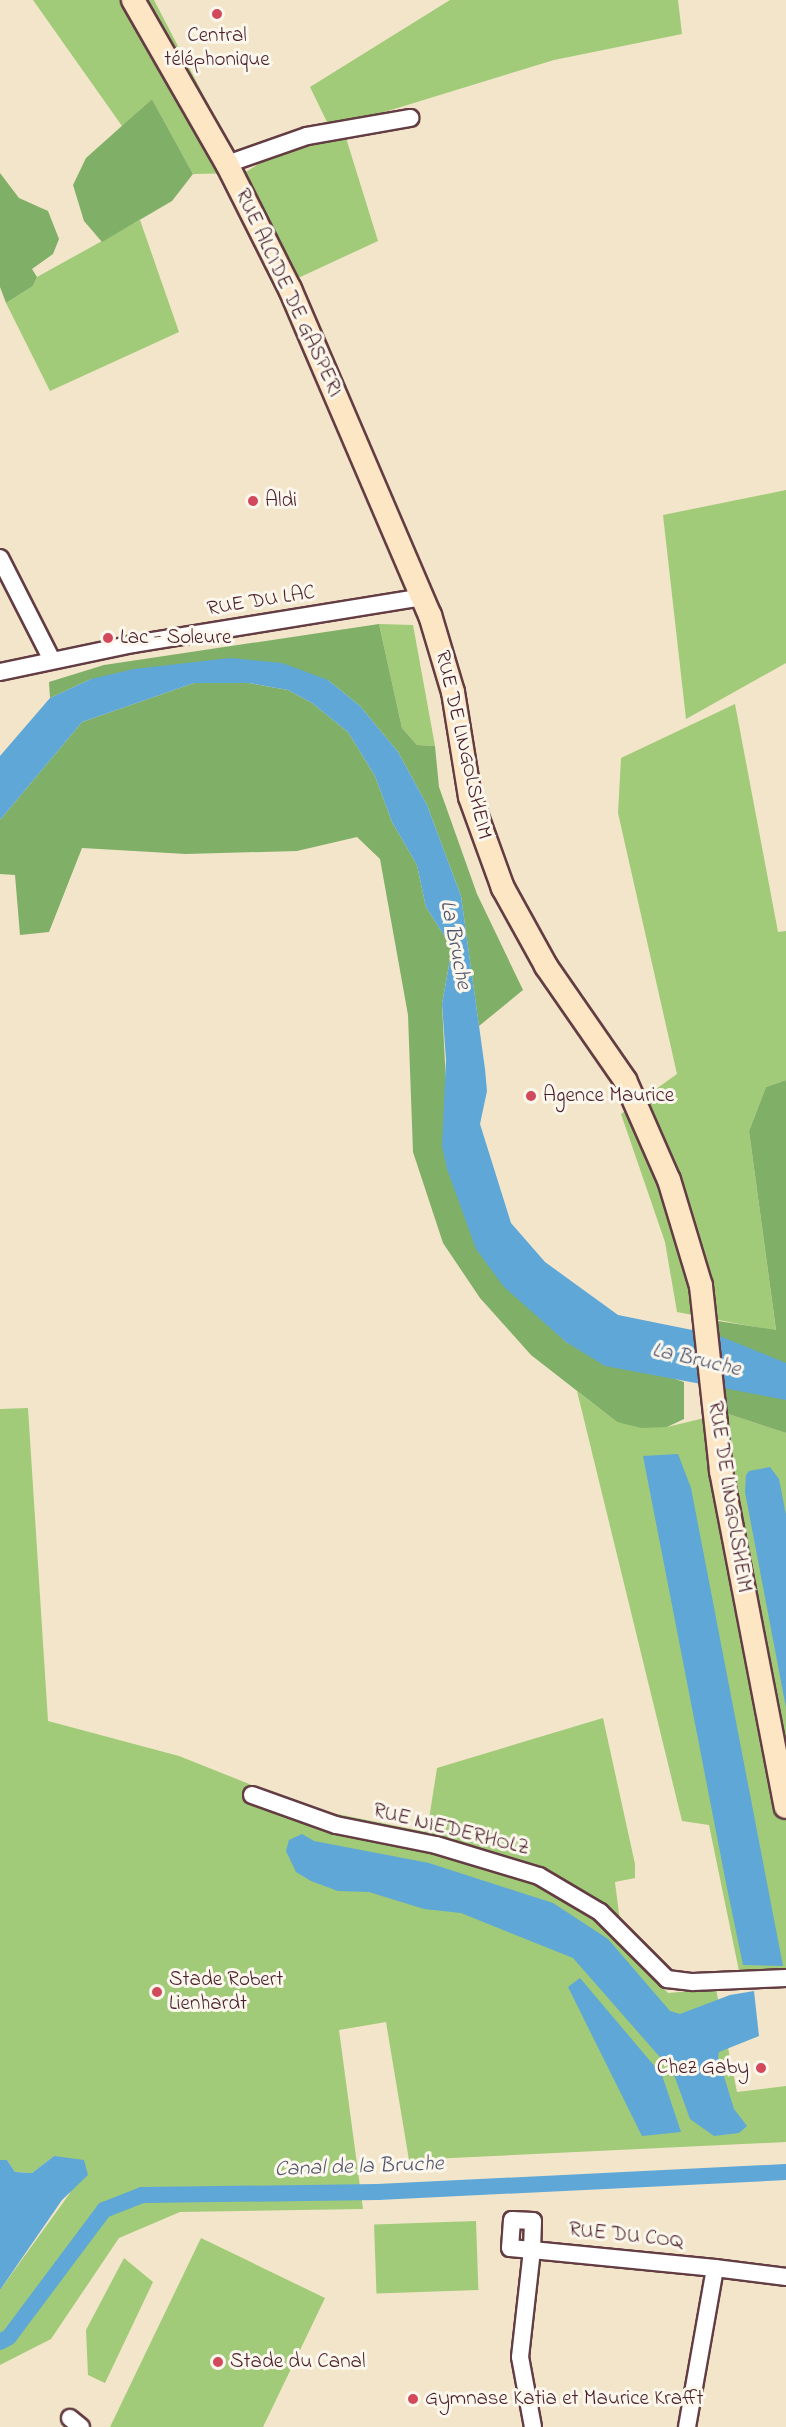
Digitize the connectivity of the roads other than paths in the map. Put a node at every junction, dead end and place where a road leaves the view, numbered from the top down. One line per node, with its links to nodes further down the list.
1 (133, 0): 3 (main road, RUE ALCIDE DE GASPERI)
2 (410, 118): 3 (street)
3 (227, 164): 5 (main road, RUE ALCIDE DE GASPERI)
4 (0, 558): 6 (street)
5 (422, 597): 6 (street, RUE DU LAC); 9 (main road, RUE DE LINGOLSHEIM)
6 (52, 660): 7 (street, RUE DU LAC)
7 (0, 672)
8 (252, 1795): 10 (street, RUE NIEDERHOLZ)
9 (786, 1808)
10 (786, 1978)
11 (715, 2268): 12 (street, RUE DU COQ); 13 (street, RUE DU COQ); 14 (street)
12 (786, 2277)
13 (533, 2427)
14 (687, 2427)

